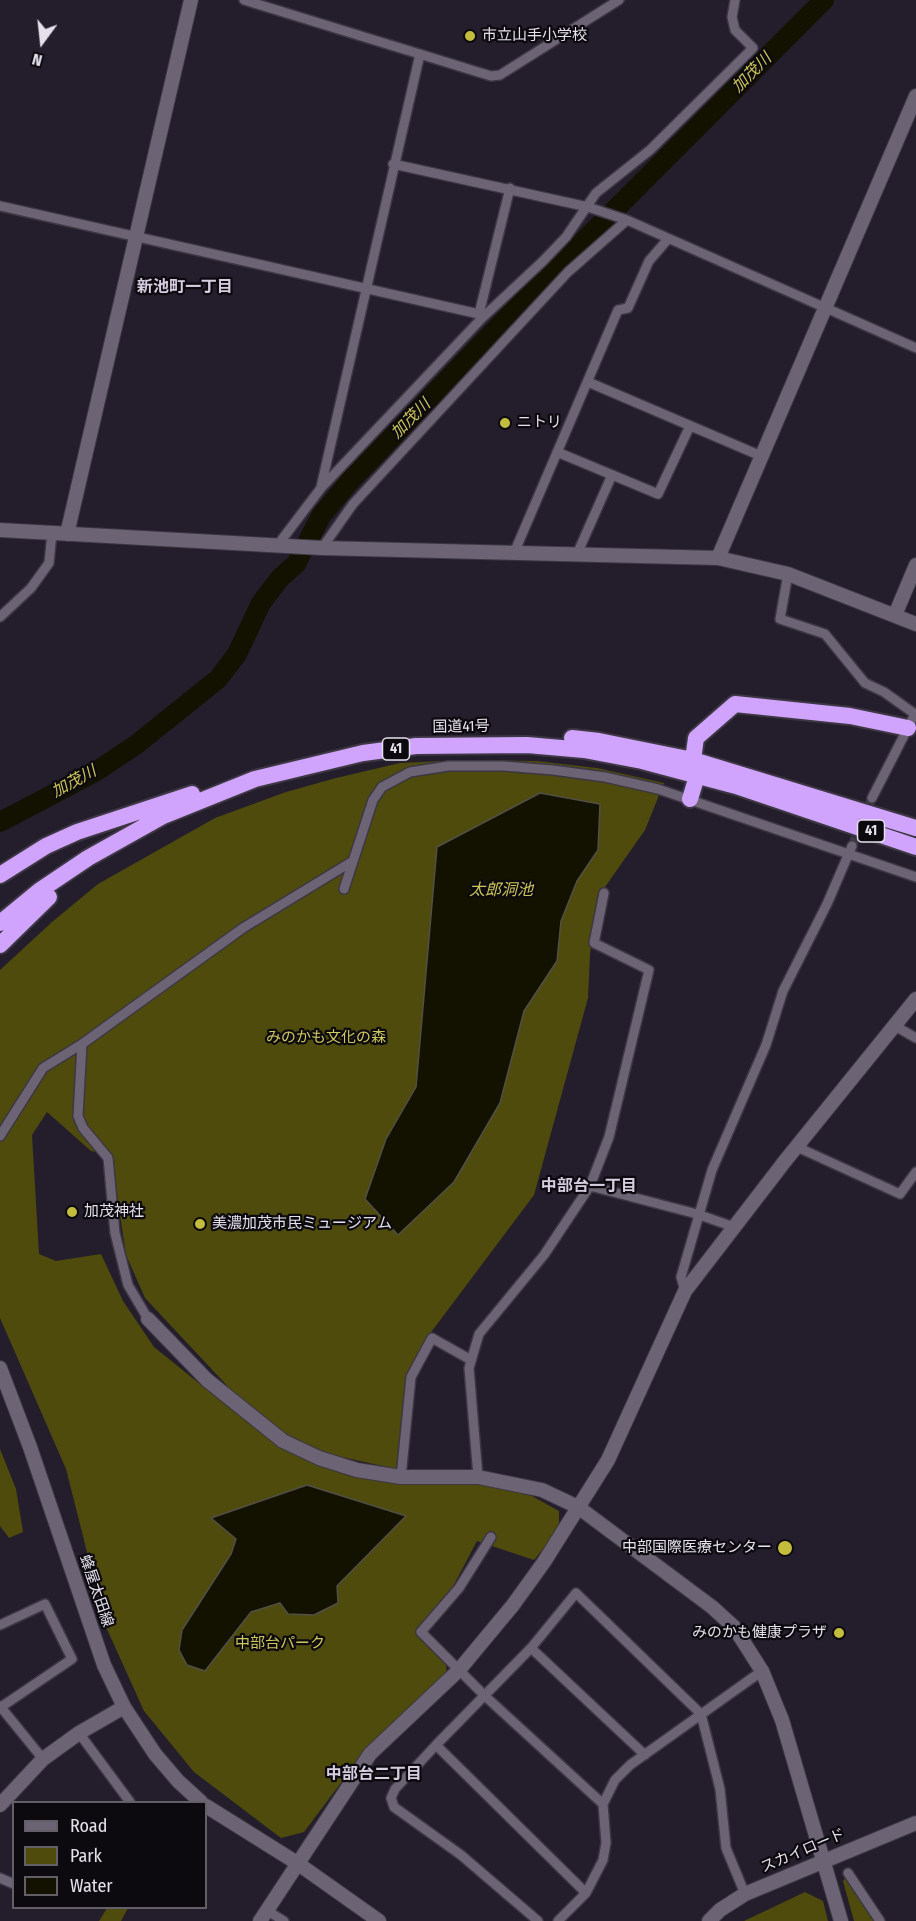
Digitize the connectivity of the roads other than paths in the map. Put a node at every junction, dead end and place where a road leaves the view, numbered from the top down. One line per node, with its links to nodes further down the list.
1 (191, 0): 12 (street)
2 (244, 0): 5 (street)
3 (619, 0): 5 (street)
4 (735, 0): 10 (street)
5 (420, 54): 7 (street)
6 (916, 96): 15 (street)
7 (393, 164): 8 (street); 14 (street)
8 (510, 188): 10 (street); 16 (street)
9 (0, 206): 12 (street)
10 (588, 207): 11 (street); 16 (street)
11 (627, 220): 13 (street); 28 (street)
12 (138, 236): 14 (street); 26 (street)
13 (668, 239): 15 (street); 18 (street)
14 (366, 290): 16 (street); 23 (street)
15 (824, 308): 17 (street); 21 (street)
16 (481, 316): 23 (street)
17 (916, 348)
18 (588, 382): 19 (street); 20 (street)
19 (690, 426): 21 (street); 22 (street)
20 (557, 452): 22 (street); 29 (street)
21 (761, 456): 31 (street)
22 (612, 475): 30 (street)
23 (321, 488): 27 (street)
24 (0, 530): 25 (street)
25 (52, 533): 26 (street); 35 (street)
26 (67, 534): 27 (street)
27 (277, 546): 28 (street)
28 (322, 548): 29 (street)
29 (514, 553): 30 (street)
30 (577, 554): 31 (street)
31 (718, 558): 33 (street)
32 (916, 565): 34 (street)
33 (788, 574): 34 (street); 37 (street)
34 (895, 615): 36 (street)
35 (0, 617)
36 (916, 624)
37 (908, 728): 38 (highway); 41 (street)
38 (695, 768): 39 (highway, 国道41号 / 41); 40 (highway, 国道41号 / 41); 42 (highway); 43 (highway, 国道41号 / 41); 44 (highway, 国道41号 / 41)
39 (227, 789): 52 (highway, 国道41号 / 41); 53 (highway, 41)
40 (199, 792): 47 (highway, 41); 51 (highway, 国道41号 / 41)
41 (872, 798)
42 (690, 800): 45 (street); 46 (street)
43 (916, 828)
44 (916, 847)
45 (850, 850): 48 (street); 62 (street)
46 (353, 861): 49 (street); 57 (street)
47 (0, 875)
48 (916, 877)
49 (344, 889)
50 (604, 893): 61 (street)
51 (0, 915)
52 (0, 923)
53 (0, 945)
54 (916, 999): 55 (street)
55 (895, 1026): 56 (street); 59 (street)
56 (916, 1038)
57 (82, 1044): 58 (street); 65 (street)
58 (0, 1136)
59 (797, 1147): 60 (street); 63 (street)
60 (916, 1172)
61 (590, 1186): 62 (street); 66 (street)
62 (698, 1214): 63 (street); 64 (street)
63 (734, 1227): 64 (street)
64 (685, 1291): 70 (street)
65 (148, 1319): 68 (street)
66 (471, 1360): 68 (street); 69 (street)
67 (0, 1368): 78 (street, 蜂屋太田線)
68 (401, 1477): 69 (street)
69 (478, 1477): 70 (street)
70 (578, 1507): 74 (street); 75 (street)
71 (491, 1537): 74 (street)
72 (0, 1624): 77 (street)
73 (531, 1648): 76 (street); 79 (street); 82 (street)
74 (459, 1670): 76 (street); 91 (street)
75 (762, 1671): 79 (street); 90 (street)
76 (485, 1696): 81 (street); 86 (street)
77 (0, 1706): 83 (street)
78 (124, 1707): 80 (street); 85 (street, 蜂屋太田線)
79 (701, 1714): 82 (street); 94 (street)
80 (79, 1733): 83 (street); 84 (street)
81 (436, 1745): 93 (street); 98 (street)
82 (645, 1755): 86 (street)
83 (43, 1759): 87 (street)
84 (129, 1801)
85 (199, 1801)
86 (603, 1804): 93 (street)
87 (0, 1805)
88 (207, 1807): 91 (street)
89 (916, 1823): 90 (street, スカイロード)
90 (822, 1860): 94 (street, スカイロード); 101 (street)
91 (297, 1863): 95 (street); 97 (street)
92 (848, 1873): 102 (street)
93 (586, 1893): 99 (street)
94 (745, 1894): 100 (street, スカイロード)
95 (263, 1916): 96 (street)
96 (284, 1921)
97 (379, 1921)
98 (538, 1921)
99 (558, 1921)
100 (709, 1921)
101 (841, 1921)
102 (880, 1921)

